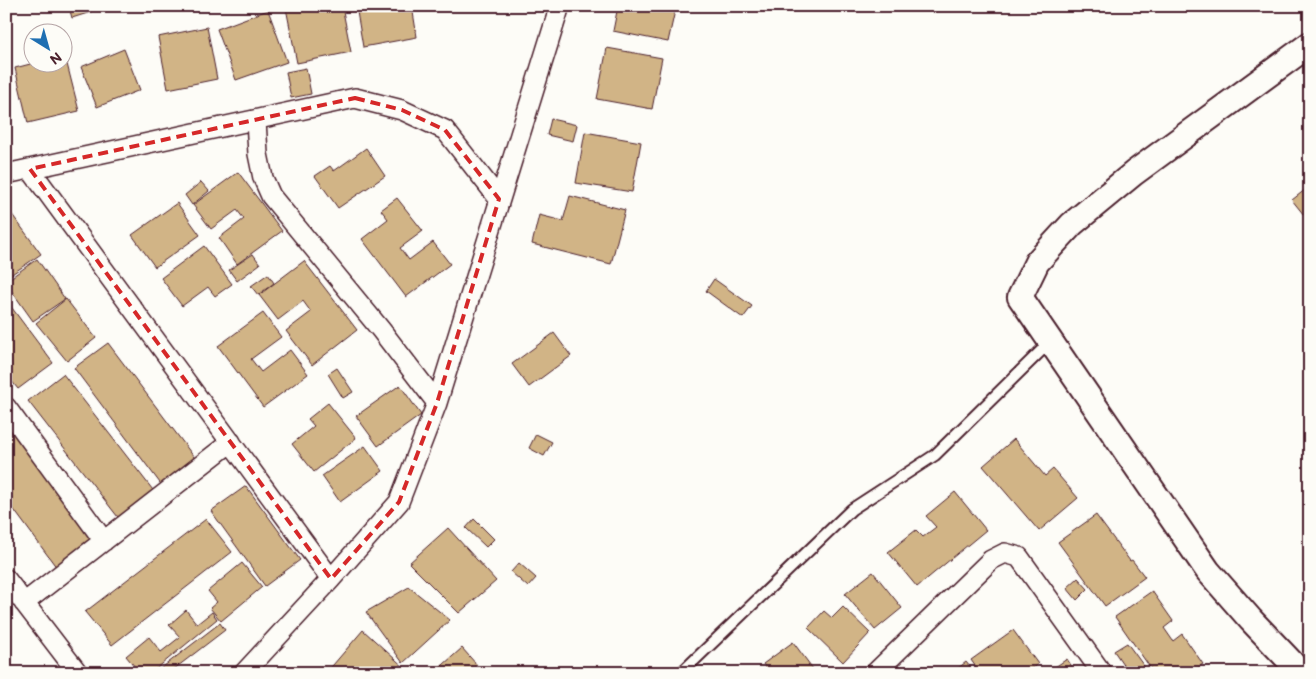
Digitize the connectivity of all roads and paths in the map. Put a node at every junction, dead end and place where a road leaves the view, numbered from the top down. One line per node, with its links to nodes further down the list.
1 (558, 6): 6 (street)
2 (1310, 44): 7 (street)
3 (256, 120): 4 (street); 6 (street); 8 (street)
4 (30, 169): 5 (street); 10 (street)
5 (6, 174)
6 (500, 199): 8 (street)
7 (1050, 342): 17 (lane); 20 (street)
8 (437, 403): 13 (street)
9 (6, 407): 11 (street)
10 (231, 442): 11 (street); 13 (street)
11 (104, 541): 14 (street)
12 (6, 579): 14 (street)
13 (331, 579): 16 (street)
14 (24, 603): 15 (street)
15 (78, 673)
16 (244, 673)
17 (681, 673)
18 (874, 673): 19 (street)
19 (1102, 673)
20 (1300, 673)

